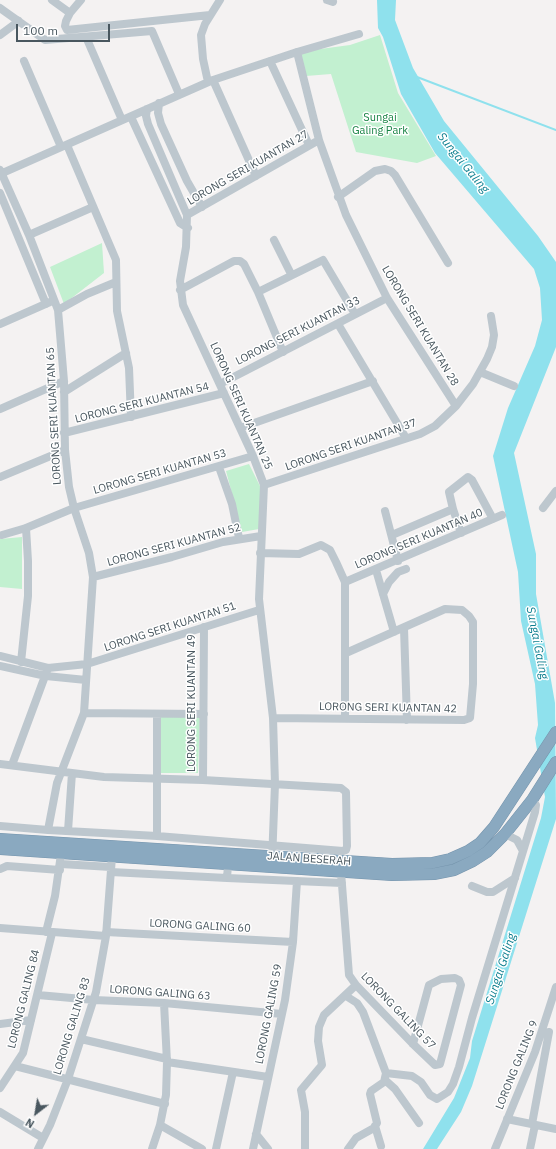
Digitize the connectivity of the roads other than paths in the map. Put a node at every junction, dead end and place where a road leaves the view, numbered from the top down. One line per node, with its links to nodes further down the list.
1 (52, 0): 5 (street)
2 (81, 0): 5 (street)
3 (220, 0): 6 (street)
4 (0, 8): 7 (street)
5 (70, 13): 6 (street)
6 (210, 15): 14 (street)
7 (19, 21): 9 (street); 10 (street)
8 (359, 34): 11 (street)
9 (0, 35)
10 (86, 36): 15 (street); 19 (street)
11 (297, 52): 13 (street); 20 (street, LORONG SERI KUANTAN 28)
12 (24, 61): 21 (street)
13 (270, 61): 14 (street); 22 (street)
14 (210, 81): 15 (street); 24 (street)
15 (179, 94): 16 (street)
16 (159, 103): 17 (street); 28 (street)
17 (147, 109): 18 (street); 29 (street, LORONG SERI KUANTAN 25)
18 (131, 117): 19 (street); 30 (street)
19 (122, 120): 21 (street)
20 (319, 140): 22 (street, LORONG SERI KUANTAN 27); 26 (street, LORONG SERI KUANTAN 28)
21 (64, 146): 23 (street); 27 (street)
22 (309, 146): 24 (street, LORONG SERI KUANTAN 27)
23 (1, 173): 31 (street, LORONG SERI KUANTAN 65)
24 (256, 176): 28 (street, LORONG SERI KUANTAN 27)
25 (0, 193): 40 (street)
26 (338, 197): 33 (street); 38 (street, LORONG SERI KUANTAN 28)
27 (93, 207): 31 (street); 35 (street)
28 (202, 207): 29 (street, LORONG SERI KUANTAN 27)
29 (187, 216): 30 (street, LORONG SERI KUANTAN 25)
30 (188, 228): 36 (street, LORONG SERI KUANTAN 25)
31 (29, 235): 39 (street, LORONG SERI KUANTAN 65)
32 (274, 240): 34 (street)
33 (448, 263)
34 (291, 274): 37 (street); 42 (street)
35 (116, 282): 41 (street); 47 (street)
36 (180, 290): 37 (street); 51 (street, LORONG SERI KUANTAN 25)
37 (258, 292): 46 (street)
38 (387, 298): 42 (street, LORONG SERI KUANTAN 33); 55 (street, LORONG SERI KUANTAN 28)
39 (55, 300): 40 (street); 41 (street, LORONG SERI KUANTAN 65)
40 (46, 304): 44 (street)
41 (58, 310): 49 (street, LORONG SERI KUANTAN 65)
42 (355, 314): 45 (street, LORONG SERI KUANTAN 33)
43 (491, 316): 48 (street, LORONG SERI KUANTAN 37)
44 (0, 324)
45 (338, 324): 46 (street, LORONG SERI KUANTAN 33); 50 (street)
46 (283, 352): 51 (street, LORONG SERI KUANTAN 33)
47 (126, 353): 53 (street); 57 (street)
48 (480, 372): 52 (street); 55 (street, LORONG SERI KUANTAN 37)
49 (64, 381): 53 (street, LORONG SERI KUANTAN 65); 56 (street)
50 (373, 381): 58 (street); 60 (street)
51 (220, 384): 54 (street, LORONG SERI KUANTAN 25)
52 (514, 386)
53 (64, 392): 59 (street, LORONG SERI KUANTAN 65)
54 (224, 393): 57 (street, LORONG SERI KUANTAN 54); 58 (street, LORONG SERI KUANTAN 25)
55 (456, 406): 60 (street, LORONG SERI KUANTAN 37)
56 (0, 409)
57 (131, 417): 59 (street, LORONG SERI KUANTAN 54)
58 (240, 428): 62 (street, LORONG SERI KUANTAN 25)
59 (64, 433): 61 (street, LORONG SERI KUANTAN 65)
60 (406, 438): 65 (street, LORONG SERI KUANTAN 37)
61 (65, 450): 64 (street); 67 (street, LORONG SERI KUANTAN 65)
62 (253, 456): 63 (street, LORONG SERI KUANTAN 53); 65 (street, LORONG SERI KUANTAN 25)
63 (219, 467): 67 (street, LORONG SERI KUANTAN 53); 78 (street)
64 (0, 478)
65 (264, 486): 77 (street, LORONG SERI KUANTAN 25)
66 (556, 491): 68 (street)
67 (74, 508): 73 (street, LORONG SERI KUANTAN 53); 83 (street, LORONG SERI KUANTAN 65)
68 (543, 508)
69 (452, 509): 72 (street); 74 (street); 76 (street)
70 (385, 511): 76 (street)
71 (502, 515): 72 (street, LORONG SERI KUANTAN 40)
72 (493, 519): 74 (street, LORONG SERI KUANTAN 40)
73 (26, 528): 75 (street, LORONG SERI KUANTAN 53); 92 (street)
74 (461, 533): 80 (street, LORONG SERI KUANTAN 40)
75 (2, 535)
76 (392, 535): 80 (street)
77 (261, 536): 78 (street, LORONG SERI KUANTAN 52); 79 (street, LORONG SERI KUANTAN 25)
78 (239, 538): 83 (street, LORONG SERI KUANTAN 52)
79 (260, 552): 84 (street); 86 (street, LORONG SERI KUANTAN 25)
80 (398, 561): 82 (street, LORONG SERI KUANTAN 40)
81 (406, 569): 85 (street)
82 (376, 570): 84 (street, LORONG SERI KUANTAN 40); 85 (street)
83 (93, 577): 93 (street, LORONG SERI KUANTAN 65)
84 (345, 582): 90 (street)
85 (383, 594): 89 (street)
86 (259, 610): 87 (street, LORONG SERI KUANTAN 51); 100 (street, LORONG SERI KUANTAN 25)
87 (204, 627): 93 (street, LORONG SERI KUANTAN 51); 99 (street, LORONG SERI KUANTAN 49)
88 (404, 628): 89 (street); 102 (street); 102 (street, LORONG SERI KUANTAN 42)
89 (394, 632): 90 (street)
90 (346, 653): 101 (street)
91 (0, 656): 92 (street)
92 (21, 662): 95 (street)
93 (87, 664): 95 (street, LORONG SERI KUANTAN 51); 96 (street, LORONG SERI KUANTAN 65)
94 (0, 666): 95 (street)
95 (47, 672): 96 (street); 106 (street)
96 (86, 680): 97 (street, LORONG SERI KUANTAN 65)
97 (84, 713): 98 (street); 107 (street, LORONG SERI KUANTAN 65)
98 (157, 714): 99 (street); 109 (street)
99 (204, 714): 110 (street, LORONG SERI KUANTAN 49)
100 (273, 718): 101 (street, LORONG SERI KUANTAN 42); 111 (street, LORONG SERI KUANTAN 25)
101 (345, 718): 102 (street, LORONG SERI KUANTAN 42)
102 (407, 720)
103 (556, 732): 120 (highway, JALAN BESERAH)
104 (556, 762): 112 (highway, JALAN BESERAH)
105 (0, 764): 106 (street)
106 (12, 765): 107 (street)
107 (61, 772): 108 (street); 114 (street, LORONG SERI KUANTAN 65)
108 (72, 773): 109 (street); 115 (street, LORONG GALING 84)
109 (157, 778): 110 (street); 117 (street)
110 (203, 780): 111 (street)
111 (275, 784): 120 (street, LORONG SERI KUANTAN 25); 120 (street)
112 (532, 800): 116 (highway, JALAN BESERAH); 121 (street)
113 (0, 826): 114 (street)
114 (48, 830): 115 (street)
115 (66, 831): 117 (street); 122 (street, LORONG GALING 84)
116 (505, 834): 121 (street); 128 (highway, JALAN BESERAH)
117 (157, 836): 120 (street)
118 (0, 839): 122 (highway, JALAN BESERAH)
119 (0, 849): 122 (highway, JALAN BESERAH)
120 (273, 850): 122 (highway, JALAN BESERAH); 125 (street, LORONG SERI KUANTAN 25)
121 (523, 851): 129 (street)
122 (61, 858): 124 (highway, JALAN BESERAH); 126 (street); 133 (street, LORONG GALING 84)
123 (228, 864): 124 (highway, JALAN BESERAH); 125 (highway, JALAN BESERAH); 127 (street)
124 (111, 865): 127 (street); 134 (street, LORONG GALING 83)
125 (272, 868): 128 (highway, JALAN BESERAH)
126 (0, 869)
127 (227, 878): 130 (street)
128 (342, 878): 130 (street); 136 (street, LORONG GALING 57)
129 (515, 878): 131 (street); 151 (street)
130 (297, 881): 135 (street, LORONG GALING 59)
131 (472, 886)
132 (0, 928): 133 (street, LORONG GALING 60)
133 (49, 933): 134 (street, LORONG GALING 60); 138 (street, LORONG GALING 84)
134 (106, 934): 135 (street, LORONG GALING 60); 140 (street, LORONG GALING 83)
135 (292, 942): 142 (street, LORONG GALING 59)
136 (356, 985): 139 (street); 147 (street, LORONG GALING 57)
137 (556, 987): 145 (street, LORONG GALING 9)
138 (38, 995): 140 (street, LORONG GALING 63); 143 (street, LORONG GALING 84)
139 (346, 996): 151 (street); 166 (street)
140 (94, 1000): 141 (street, LORONG GALING 63); 146 (street, LORONG GALING 83)
141 (164, 1003): 142 (street, LORONG GALING 63); 148 (street)
142 (282, 1014): 152 (street, LORONG GALING 59)
143 (31, 1020): 144 (street); 149 (street, LORONG GALING 84)
144 (0, 1024)
145 (549, 1032): 157 (street, LORONG GALING 9); 159 (street)
146 (80, 1039): 148 (street); 153 (street, LORONG GALING 83)
147 (413, 1044): 147 (street, LORONG GALING 57)
148 (167, 1061): 150 (street); 155 (street)
149 (15, 1066): 153 (street); 154 (street, LORONG GALING 84)
150 (234, 1072): 152 (street); 170 (street)
151 (386, 1076): 158 (street); 161 (street)
152 (268, 1077): 163 (street, LORONG GALING 59)
153 (68, 1079): 155 (street); 164 (street, LORONG GALING 83)
154 (0, 1088)
155 (165, 1104): 160 (street)
156 (0, 1112): 164 (street)
157 (506, 1119): 159 (street); 174 (street, LORONG GALING 9)
158 (419, 1124)
159 (533, 1125): 162 (street); 175 (street)
160 (160, 1126): 168 (street); 169 (street)
161 (376, 1126): 165 (street); 173 (street)
162 (556, 1129)
163 (256, 1134): 171 (street, LORONG GALING 59); 172 (street)
164 (43, 1138): 167 (street, LORONG GALING 83)
165 (381, 1146)
166 (307, 1148)
167 (38, 1149)
168 (152, 1149)
169 (202, 1149)
170 (216, 1149)
171 (253, 1149)
172 (268, 1149)
173 (348, 1149)
174 (495, 1149)
175 (530, 1149)

